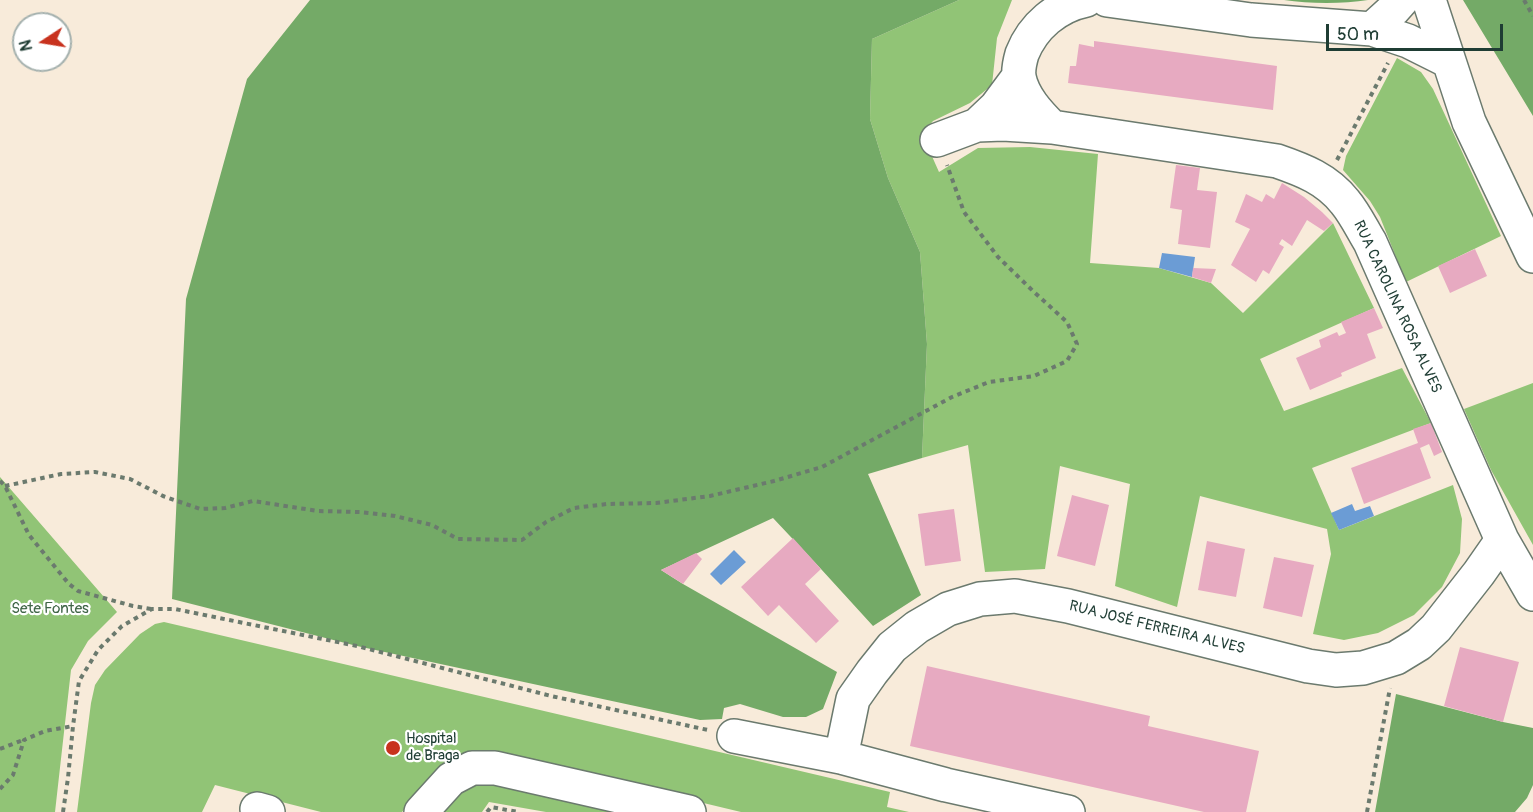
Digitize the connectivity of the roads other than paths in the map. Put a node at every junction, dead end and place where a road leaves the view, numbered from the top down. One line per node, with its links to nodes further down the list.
1 (1086, 0): 7 (street)
2 (1107, 0): 5 (street)
3 (1402, 0): 5 (street)
4 (1429, 0): 6 (street)
5 (1372, 29): 6 (street)
6 (1448, 61): 11 (street)
7 (1019, 76): 8 (street); 9 (street)
8 (977, 124): 9 (street, RUA CAROLINA ROSA ALVES); 10 (street)
9 (1052, 127): 12 (street, RUA CAROLINA ROSA ALVES)
10 (936, 140)
11 (1533, 256)
12 (1502, 540): 13 (street, RUA CAROLINA ROSA ALVES); 15 (street, RUA JOSÉ FERREIRA ALVES)
13 (1533, 594)
14 (734, 736): 15 (street)
15 (841, 757): 18 (street)
16 (421, 812): 17 (street)
17 (689, 812)
18 (1068, 812)

